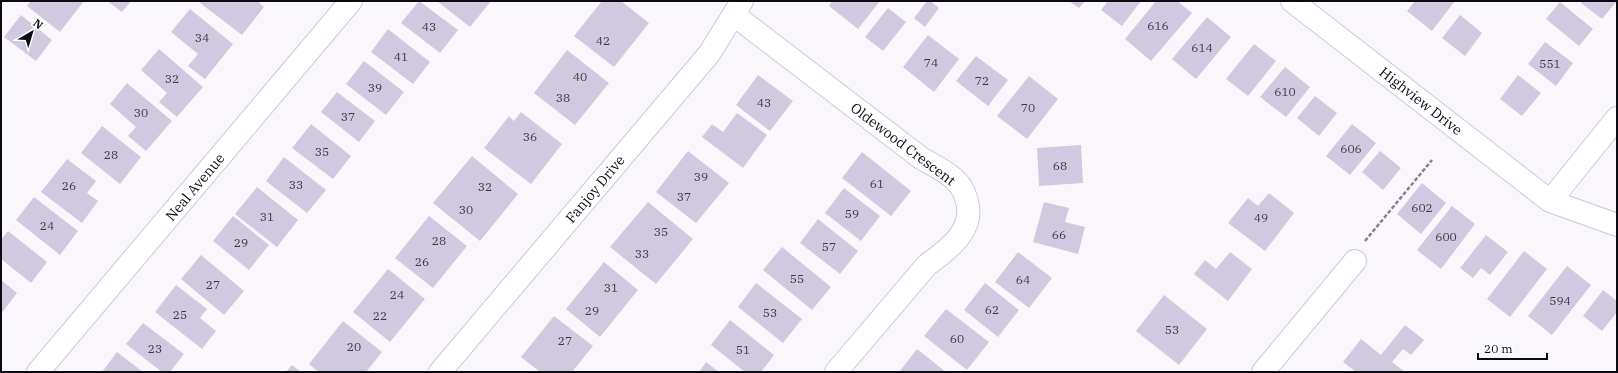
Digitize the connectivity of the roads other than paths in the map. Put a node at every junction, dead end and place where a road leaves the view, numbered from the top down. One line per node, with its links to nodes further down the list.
1 (351, 1): 8 (street, Neal Avenue)
2 (1292, 1): 5 (street, Highview Drive)
3 (738, 8): 9 (street, Fanjoy Drive); 10 (street, Oldewood Crescent)
4 (1617, 118): 5 (street)
5 (1550, 201): 6 (street, Highview Drive)
6 (1617, 225)
7 (1360, 251): 11 (street)
8 (38, 372)
9 (440, 372)
10 (836, 372)
11 (1263, 372)

